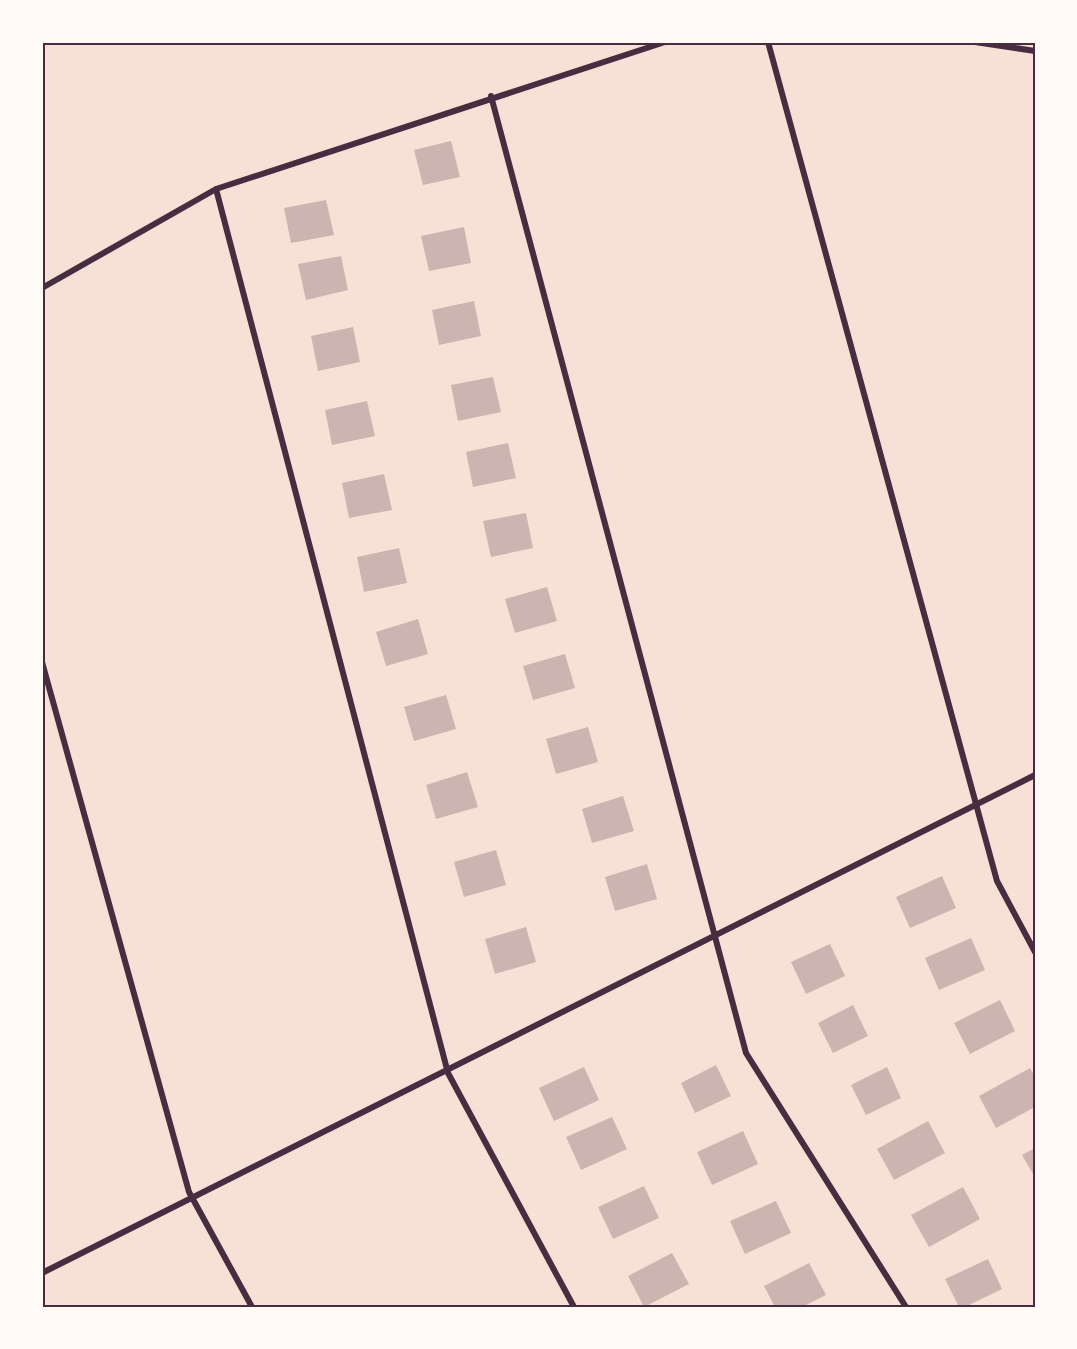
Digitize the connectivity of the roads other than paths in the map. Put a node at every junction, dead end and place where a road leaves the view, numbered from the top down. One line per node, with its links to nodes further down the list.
1 (665, 42): 5 (street)
2 (768, 42): 10 (street)
3 (975, 42): 4 (street)
4 (1035, 51)
5 (491, 98): 6 (street); 11 (street)
6 (216, 189): 7 (street); 13 (street)
7 (42, 288)
8 (42, 662): 14 (street)
9 (1035, 775): 10 (street)
10 (976, 804): 11 (street); 12 (street)
11 (715, 936): 13 (street); 18 (street)
12 (1035, 952)
13 (447, 1070): 14 (street); 17 (street)
14 (192, 1198): 15 (street); 16 (street)
15 (42, 1274)
16 (252, 1307)
17 (574, 1307)
18 (906, 1307)

